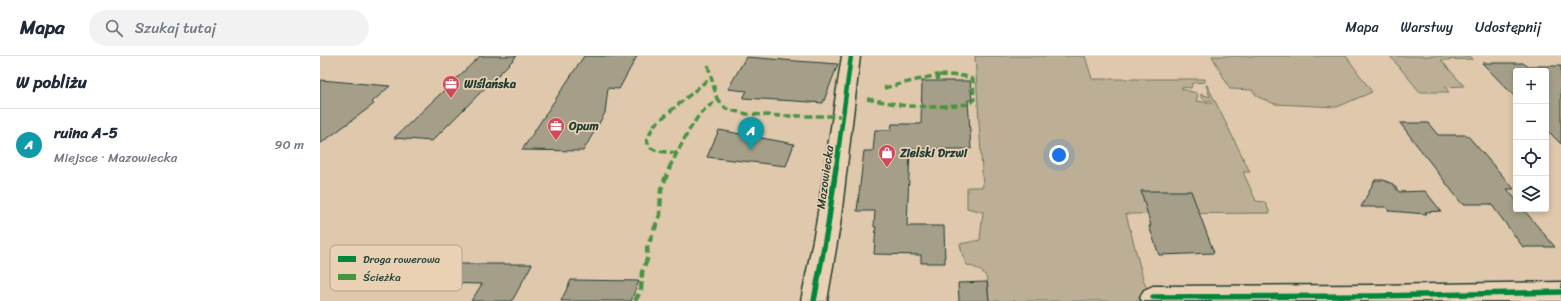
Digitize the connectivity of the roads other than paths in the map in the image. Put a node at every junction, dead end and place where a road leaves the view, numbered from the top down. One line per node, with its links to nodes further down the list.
1 (851, 56): 4 (street, Mazowiecka)
2 (1561, 292): 3 (street)
3 (1153, 297)
4 (814, 301)

